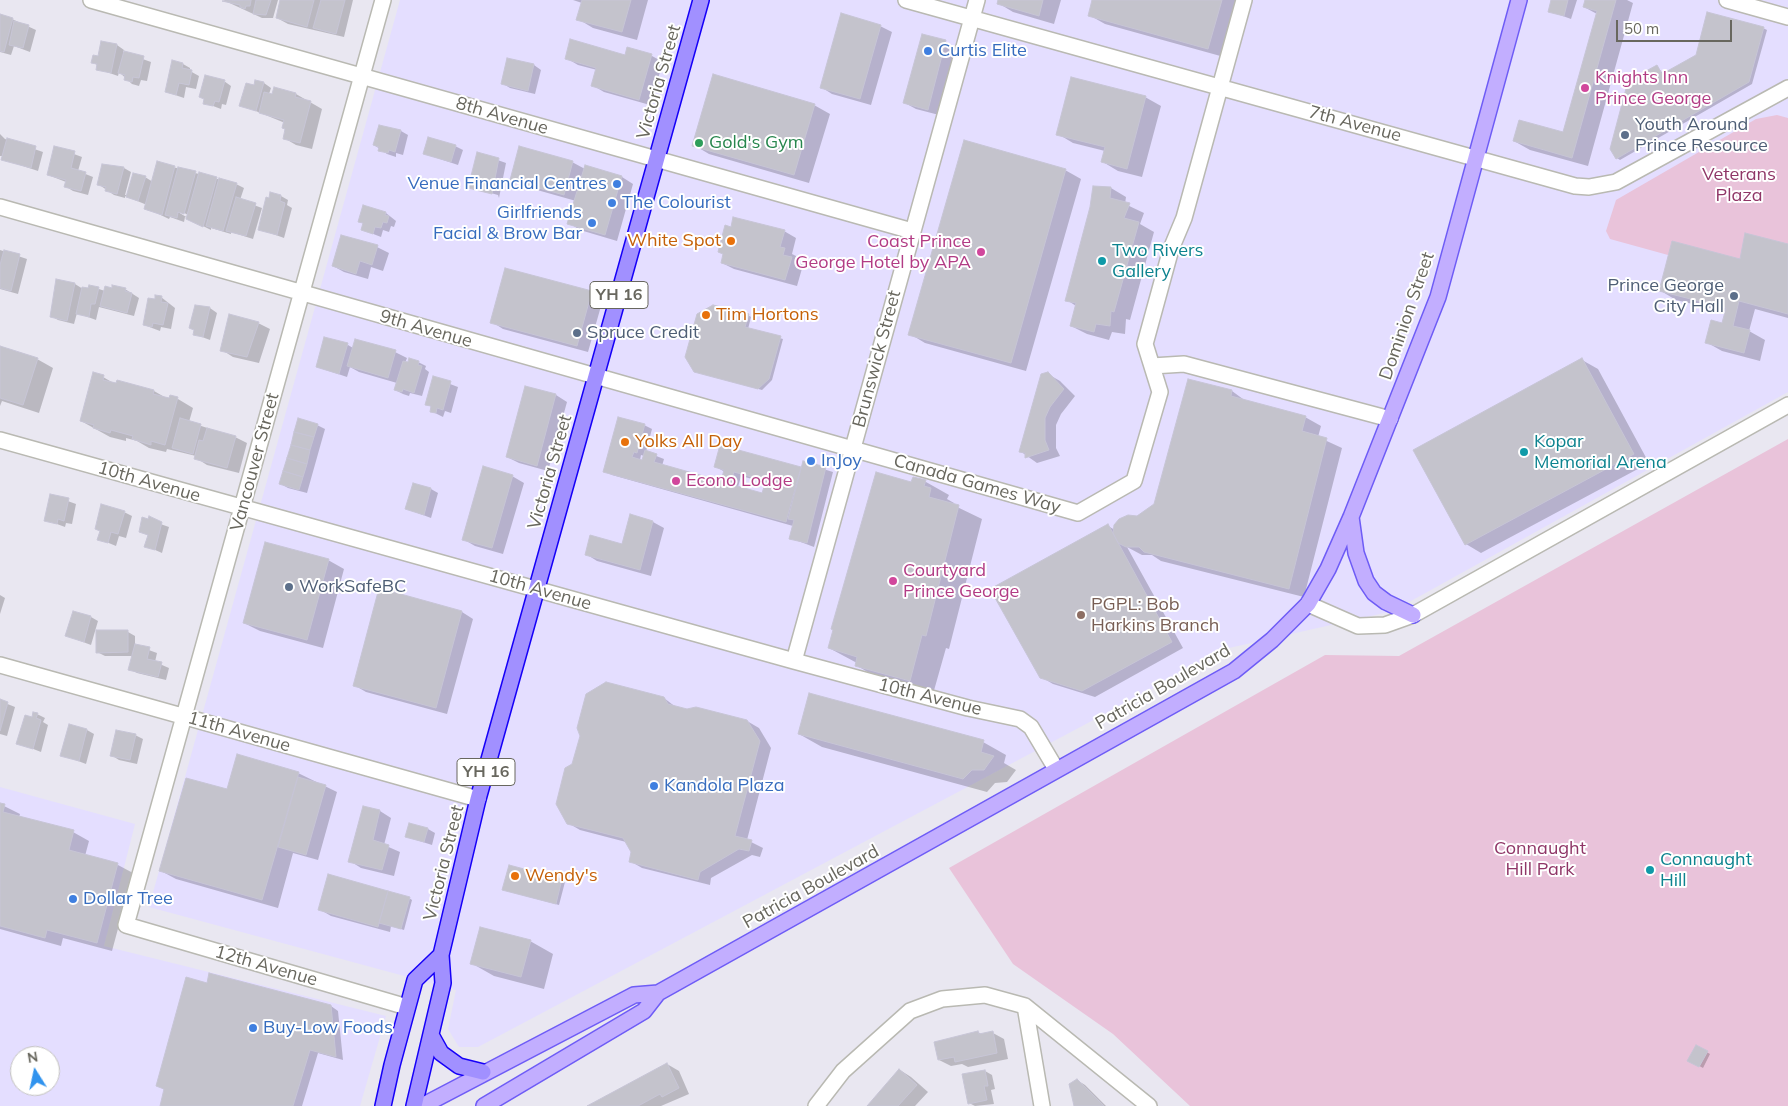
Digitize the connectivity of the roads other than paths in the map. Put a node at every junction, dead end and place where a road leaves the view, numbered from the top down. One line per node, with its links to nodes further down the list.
1 (91, 0): 11 (street, 8th Avenue)
2 (383, 0): 11 (street, Vancouver Street)
3 (701, 0): 15 (highway, Victoria Street / YH 16)
4 (906, 0): 10 (street, 7th Avenue)
5 (977, 0): 10 (street, Brunswick Street)
6 (1244, 0): 12 (street, Canada Games Way)
7 (1519, 0): 14 (main road, Dominion Street)
8 (1727, 0): 9 (street)
9 (1788, 17)
10 (972, 19): 12 (street, 7th Avenue); 17 (street, Brunswick Street)
11 (362, 76): 15 (street, 8th Avenue); 18 (street, Vancouver Street)
12 (1221, 87): 14 (street, 7th Avenue); 19 (street, Canada Games Way)
13 (1788, 88): 14 (street, 7th Avenue)
14 (1475, 158): 22 (main road, Dominion Street)
15 (657, 159): 17 (street, 8th Avenue); 20 (highway, Victoria Street / YH 16)
16 (0, 207): 18 (street, 9th Avenue)
17 (912, 231): 24 (street, Brunswick Street)
18 (302, 293): 20 (street, 9th Avenue); 25 (street, Vancouver Street)
19 (1152, 366): 22 (street); 24 (street, Canada Games Way)
20 (596, 377): 24 (street, 9th Avenue); 27 (highway, Victoria Street / YH 16)
21 (1788, 405): 29 (street)
22 (1390, 419): 26 (main road, Dominion Street)
23 (0, 440): 25 (street, 10th Avenue)
24 (852, 448): 30 (street, Brunswick Street)
25 (242, 508): 27 (street, 10th Avenue); 32 (street, Vancouver Street)
26 (1351, 516): 28 (main road, Dominion Street); 29 (main road)
27 (536, 590): 30 (street, 10th Avenue); 34 (highway, Victoria Street / YH 16)
28 (1308, 604): 29 (street); 33 (main road, Patricia Boulevard)
29 (1413, 615)
30 (794, 661): 33 (street, 10th Avenue)
31 (0, 665): 32 (street, 11th Avenue)
32 (184, 717): 34 (street, 11th Avenue); 35 (street, Vancouver Street)
33 (1056, 769): 37 (main road, Patricia Boulevard)
34 (478, 799): 36 (highway, Victoria Street / YH 16)
35 (126, 925): 38 (street, 12th Avenue)
36 (441, 955): 38 (highway); 40 (highway, Victoria Street / YH 16)
37 (658, 993): 41 (main road, Patricia Boulevard); 46 (main road, Patricia Boulevard)
38 (407, 1006): 43 (highway)
39 (1024, 1006): 42 (street); 47 (street); 48 (street)
40 (431, 1035): 41 (highway); 44 (highway, Victoria Street / YH 16)
41 (483, 1072): 45 (main road, Patricia Boulevard)
42 (819, 1104)
43 (383, 1106)
44 (414, 1106)
45 (422, 1106)
46 (484, 1106)
47 (1042, 1106)
48 (1149, 1106)

